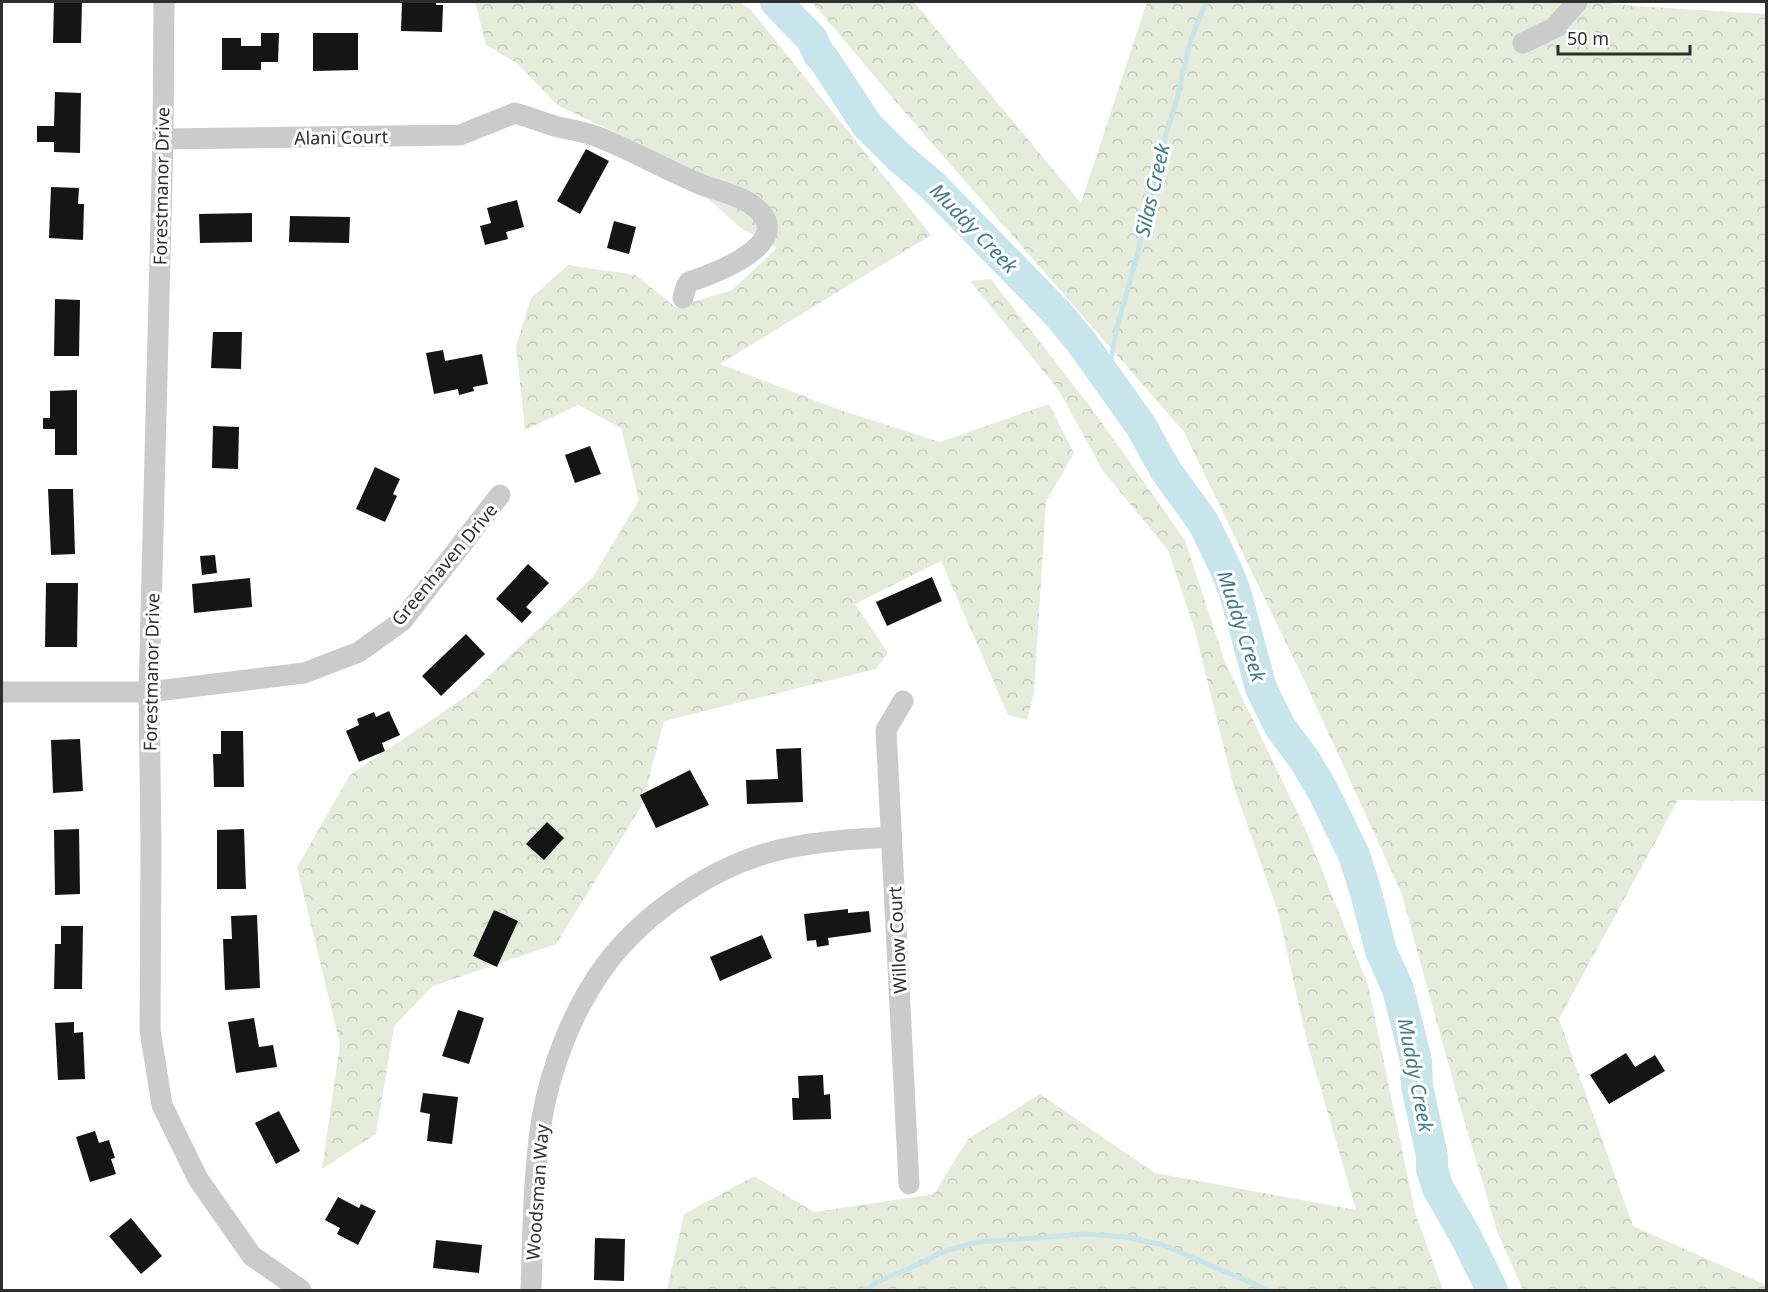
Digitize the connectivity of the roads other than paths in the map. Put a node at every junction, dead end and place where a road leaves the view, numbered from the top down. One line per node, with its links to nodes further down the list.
1 (164, 2): 4 (street, Forestmanor Drive)
2 (1577, 2): 3 (street)
3 (1522, 43)
4 (163, 139): 5 (street, Alani Court); 8 (street, Forestmanor Drive)
5 (683, 298)
6 (500, 495): 8 (street, Greenhaven Drive)
7 (2, 692): 8 (street, Greenhaven Drive)
8 (149, 692): 12 (street, Forestmanor Drive)
9 (903, 701): 10 (street, Willow Court)
10 (891, 837): 11 (street, Willow Court); 13 (street, Woodsman Way)
11 (909, 1184)
12 (301, 1290)
13 (531, 1290)

